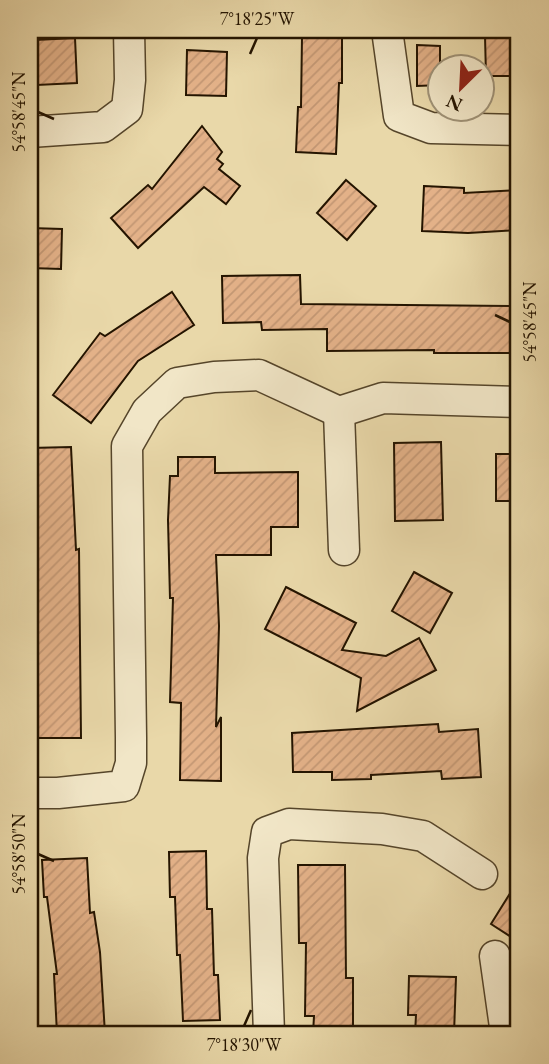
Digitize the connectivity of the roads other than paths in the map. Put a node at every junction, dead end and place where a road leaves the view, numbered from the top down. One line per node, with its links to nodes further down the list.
1 (129, 30): 4 (street)
2 (387, 30): 3 (street)
3 (519, 130)
4 (30, 132)
5 (519, 402): 6 (street)
6 (339, 412): 7 (street); 8 (street)
7 (344, 550)
8 (30, 793)
9 (482, 874): 11 (street)
10 (495, 956): 12 (street)
11 (270, 1034)
12 (506, 1034)

